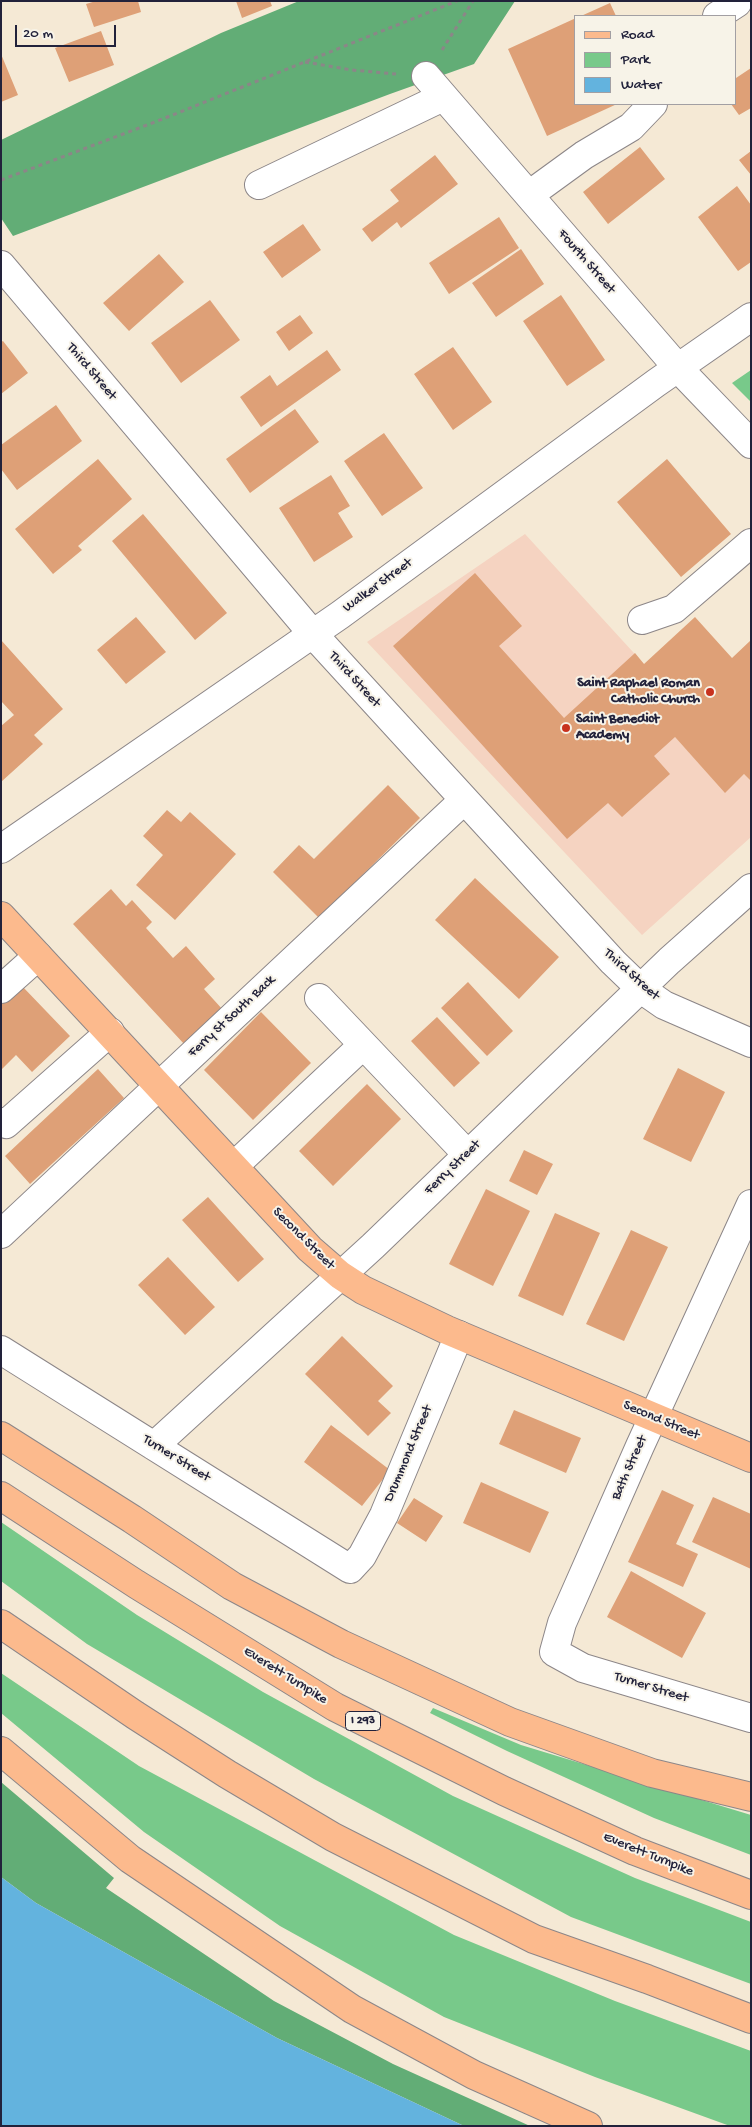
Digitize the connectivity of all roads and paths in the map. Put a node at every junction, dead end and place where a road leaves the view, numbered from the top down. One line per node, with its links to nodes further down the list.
1 (457, 1): 5 (path)
2 (426, 76): 3 (street, Fourth Street)
3 (444, 96): 6 (street); 7 (street, Fourth Street)
4 (652, 105): 7 (street)
5 (1, 180)
6 (259, 186)
7 (529, 196): 10 (street, Fourth Street)
8 (1, 265): 14 (street, Third Street)
9 (751, 317): 10 (street, Walker Street)
10 (678, 368): 11 (street, Fourth Street); 14 (street, Walker Street)
11 (751, 444)
12 (751, 543): 13 (street)
13 (642, 620)
14 (312, 634): 15 (street, Third Street); 16 (street, Walker Street)
15 (464, 800): 21 (street, Third Street); 26 (street, Ferry St South Back)
16 (1, 849)
17 (751, 888): 21 (street, Ferry Street)
18 (1, 916): 19 (main road, Second Street)
19 (38, 956): 20 (street); 23 (main road, Second Street)
20 (1, 989)
21 (641, 989): 24 (street, Third Street); 28 (street, Ferry Street)
22 (319, 998): 25 (street)
23 (110, 1032): 26 (main road, Second Street); 27 (street)
24 (751, 1043)
25 (362, 1046): 28 (street); 29 (street)
26 (159, 1084): 29 (main road, Second Street); 31 (street, Ferry St South Back)
27 (1, 1122)
28 (468, 1154): 32 (street, Ferry Street)
29 (234, 1166): 32 (main road, Second Street)
30 (751, 1204): 35 (street, Bath Street)
31 (1, 1234)
32 (340, 1274): 33 (main road, Second Street); 37 (street, Ferry Street)
33 (460, 1335): 35 (main road, Second Street); 40 (street, Drummond Street)
34 (1, 1350): 37 (street, Turner Street)
35 (653, 1418): 38 (main road, Second Street); 42 (street, Bath Street)
36 (1, 1436): 45 (main road)
37 (154, 1446): 40 (street, Turner Street)
38 (751, 1458)
39 (1, 1496): 46 (main road, Everett Turnpike / I 293)
40 (350, 1569)
41 (1, 1624): 47 (main road)
42 (554, 1652): 43 (street, Turner Street)
43 (749, 1714)
44 (1, 1751): 48 (main road)
45 (751, 1797)
46 (751, 1895)
47 (751, 2019)
48 (588, 2126)

